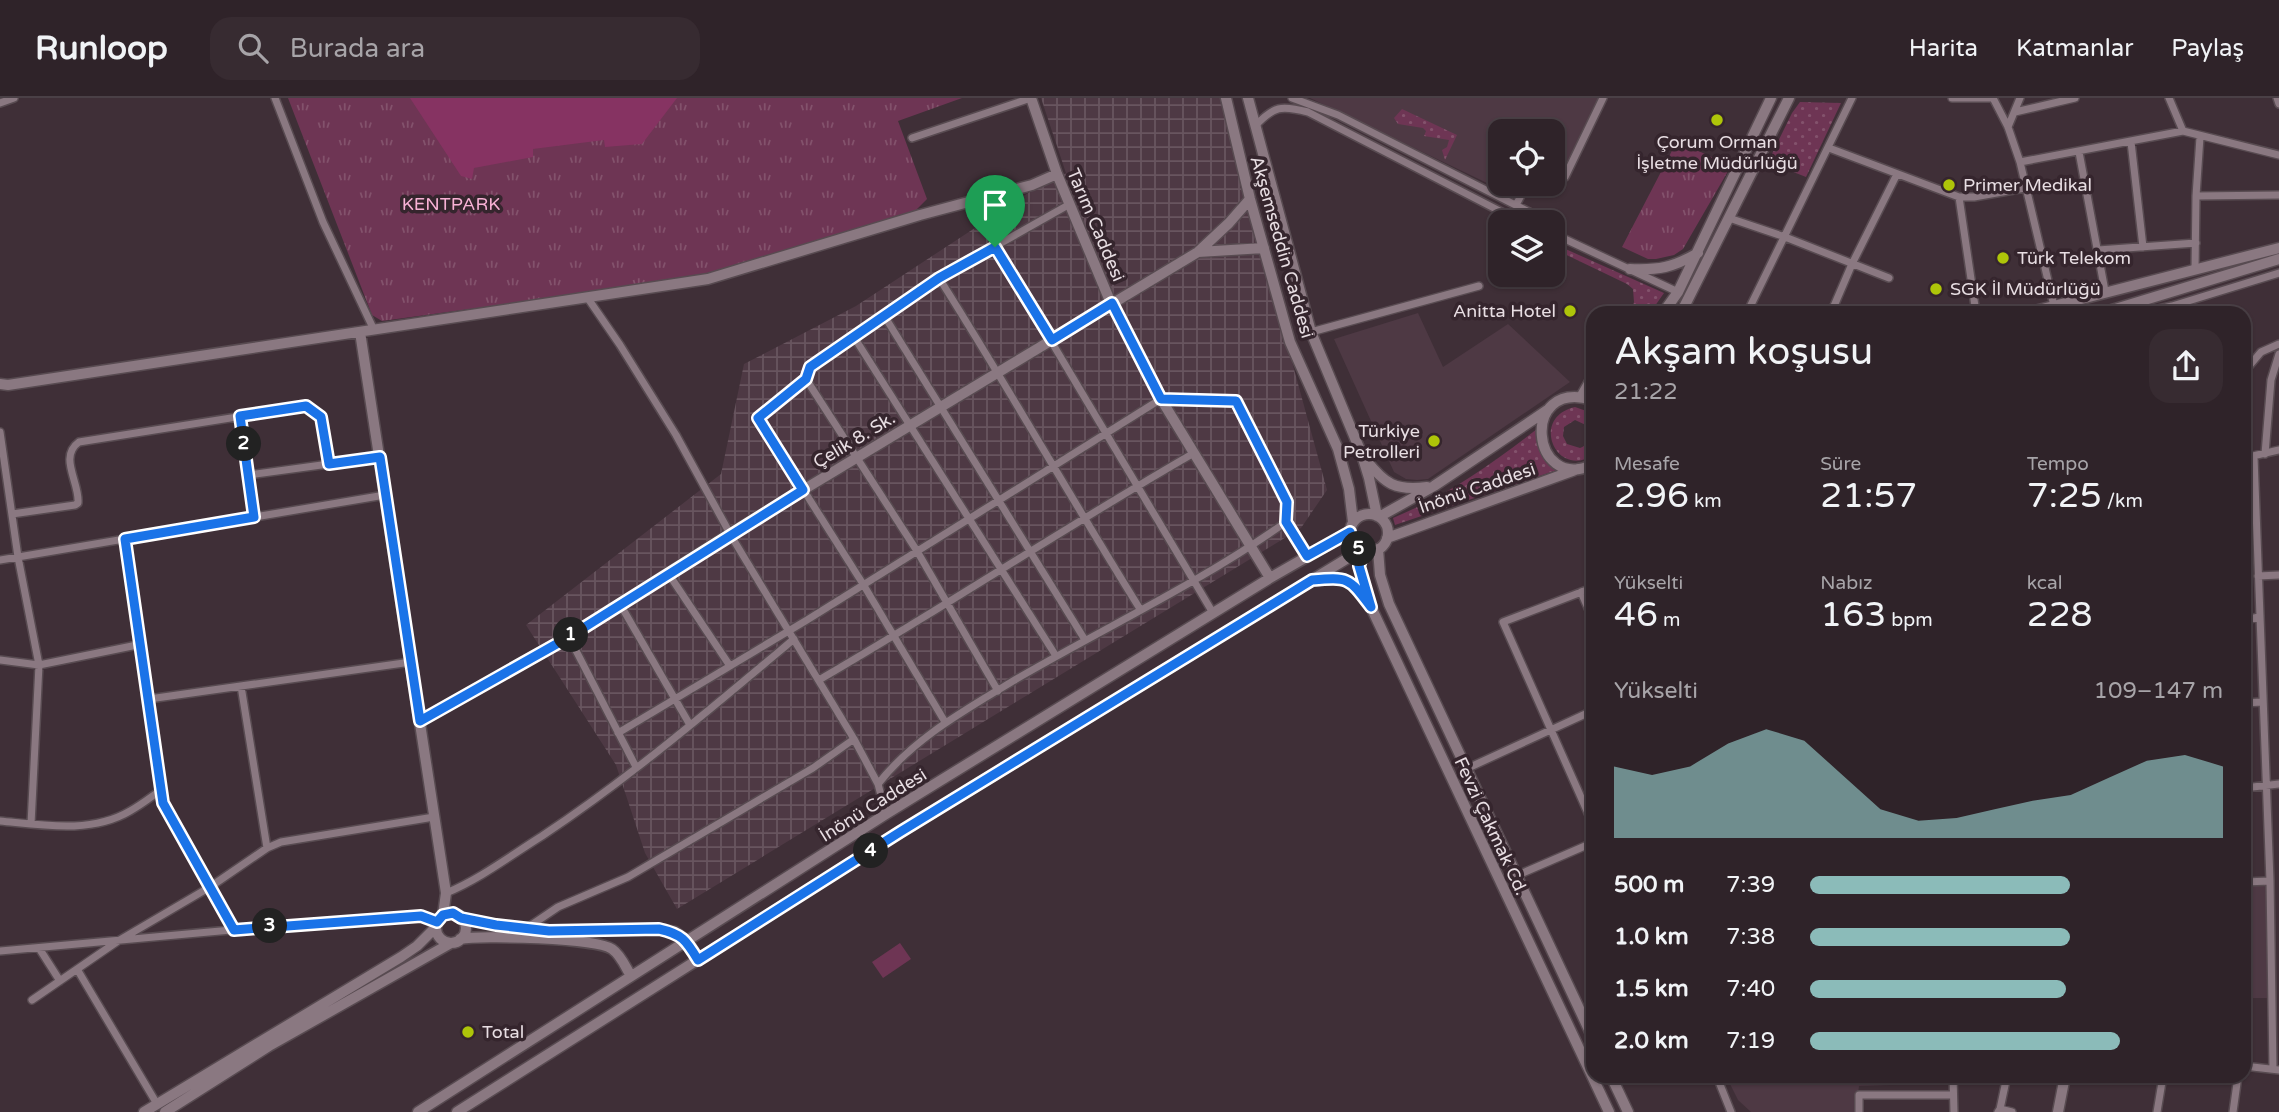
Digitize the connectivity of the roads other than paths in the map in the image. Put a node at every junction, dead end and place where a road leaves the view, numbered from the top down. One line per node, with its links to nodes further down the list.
1 (14, 98): 17 (street)
2 (275, 98): 76 (street)
3 (1031, 98): 24 (street); 30 (main road, Tarım Caddesi)
4 (1226, 98): 38 (main road, Akşemseddin Caddesi)
5 (1248, 98): 20 (main road, Akşemseddin Caddesi)
6 (1293, 98): 40 (street)
7 (1603, 98): 32 (street)
8 (1770, 98): 53 (main road)
9 (1789, 98): 43 (main road)
10 (1852, 98): 26 (street)
11 (1952, 98): 12 (street)
12 (1993, 98): 21 (street)
13 (2020, 98): 19 (street)
14 (2075, 98): 19 (street)
15 (2169, 98): 22 (street)
16 (2277, 98): 18 (street)
17 (0, 103)
18 (2279, 104)
19 (2015, 112): 21 (street)
20 (1255, 126): 41 (street); 78 (main road, Akşemseddin Caddesi)
21 (2008, 127): 29 (street)
22 (2183, 131): 23 (street); 25 (street)
23 (2200, 136): 28 (street); 36 (street)
24 (912, 138)
25 (2131, 142): 27 (street); 48 (street)
26 (1829, 148): 31 (street); 45 (street)
27 (2079, 152): 29 (street); 51 (street)
28 (2279, 155)
29 (2020, 162): 33 (street)
30 (1057, 174): 39 (main road, Tarım Caddesi); 64 (main road)
31 (1897, 174): 37 (street); 55 (street)
32 (1565, 175)
33 (2025, 188): 37 (street); 71 (street)
34 (2279, 195): 36 (street)
35 (1521, 196): 40 (street)
36 (2196, 196): 46 (street)
37 (1959, 197): 70 (street)
38 (1250, 199): 49 (main road, Akşemseddin Caddesi); 52 (main road)
39 (1070, 204): 47 (street); 65 (main road, Tarım Caddesi)
40 (1516, 205): 42 (street)
41 (1498, 210)
42 (1526, 210)
43 (1729, 218): 45 (street); 67 (main road)
44 (1565, 237): 56 (street)
45 (1785, 237): 55 (street); 68 (street)
46 (2196, 243): 48 (street); 57 (street)
47 (995, 247): 59 (street); 80 (street)
48 (2143, 247): 51 (street)
49 (1264, 248): 52 (main road); 121 (main road, Akşemseddin Caddesi)
50 (2279, 248): 57 (main road)
51 (2098, 250): 62 (street)
52 (1198, 252): 65 (main road, Çelik 8. Sk.)
53 (1698, 253): 56 (main road); 63 (main road)
54 (2279, 259): 73 (main road)
55 (1852, 264): 60 (street); 69 (street)
56 (1630, 270): 63 (street)
57 (2195, 270): 62 (main road)
58 (2279, 273): 74 (street)
59 (939, 278): 75 (street); 84 (street)
60 (1889, 278)
61 (1479, 286): 78 (street)
62 (2105, 291): 72 (main road)
63 (1678, 292): 66 (main road)
64 (587, 297): 76 (main road); 122 (street)
65 (1112, 303): 80 (main road, Çelik 8. Sk.); 90 (main road, Tarım Caddesi)
66 (1668, 306)
67 (1685, 306)
68 (1751, 306)
69 (1833, 306)
70 (1975, 306)
71 (2054, 306)
72 (2063, 306)
73 (2125, 306)
74 (2184, 306)
75 (885, 317): 79 (street); 91 (street)
76 (374, 330): 77 (main road)
77 (360, 332): 86 (main road); 101 (main road)
78 (1311, 332): 100 (main road, Akşemseddin Caddesi)
79 (855, 337): 85 (street); 94 (street)
80 (1052, 340): 84 (main road, Çelik 8. Sk.); 96 (street)
81 (2279, 344): 83 (street)
82 (2279, 354): 99 (street)
83 (2251, 364)
84 (998, 372): 91 (main road, Çelik 8. Sk.); 106 (street)
85 (806, 379): 102 (street); 112 (street)
86 (0, 384)
87 (1586, 388): 88 (main road)
88 (1581, 397): 89 (main road); 92 (main road, İnönü Caddesi)
89 (1586, 398)
90 (1161, 399): 96 (street); 98 (main road, Tarım Caddesi); 120 (street)
91 (942, 406): 94 (main road, Çelik 8. Sk.); 114 (street)
92 (1549, 409): 108 (main road); 111 (main road, İnönü Caddesi)
93 (240, 416): 105 (street); 109 (street); 115 (street)
94 (909, 426): 102 (main road, Çelik 8. Sk.); 119 (street)
95 (0, 432): 115 (street)
96 (1106, 433): 106 (street); 110 (street)
97 (2279, 450): 99 (street)
98 (1194, 453): 110 (street); 125 (main road, Tarım Caddesi)
99 (2265, 454): 104 (street)
100 (1362, 455): 111 (main road); 117 (main road, Akşemseddin Caddesi)
101 (380, 457): 105 (street); 113 (main road)
102 (858, 457): 112 (main road, Çelik 8. Sk.); 129 (street)
103 (2251, 457): 104 (street)
104 (2254, 457): 136 (street)
105 (329, 464): 109 (street)
106 (1052, 467): 114 (street); 118 (street)
107 (1586, 467): 108 (main road, İnönü Caddesi)
108 (1578, 469): 123 (main road, İnönü Caddesi)
109 (248, 475): 116 (street)
110 (1138, 485): 118 (street); 138 (street)
111 (1434, 486): 117 (main road, İnönü Caddesi)
112 (803, 490): 122 (main road, Çelik 8. Sk.); 140 (street)
113 (385, 495): 116 (street); 159 (main road)
114 (999, 500): 119 (street); 127 (street)
115 (12, 514): 131 (street)
116 (254, 517): 124 (street)
117 (1378, 517): 121 (main road); 123 (main road)
118 (1083, 518): 127 (street); 147 (street)
119 (968, 519): 129 (street); 133 (street)
120 (1286, 522): 125 (street); 130 (street)
121 (1352, 527): 128 (main road); 130 (main road, İnönü Caddesi)
122 (730, 534): 134 (main road, Çelik 8. Sk.); 151 (street)
123 (1387, 538): 126 (main road)
124 (125, 539): 131 (street); 156 (street)
125 (1250, 548): 137 (main road, Tarım Caddesi); 138 (street)
126 (1378, 549): 128 (main road); 177 (main road, Fevzi Çakmak Cd.)
127 (1030, 550): 133 (street); 155 (street)
128 (1363, 550): 139 (main road); 146 (main road, Fevzi Çakmak Cd.)
129 (917, 551): 140 (street); 145 (street)
130 (1307, 556): 137 (main road, İnönü Caddesi)
131 (18, 557): 132 (street); 160 (street)
132 (0, 560)
133 (1001, 569): 145 (street); 157 (street)
134 (668, 573): 144 (main road, Çelik 8. Sk.); 161 (street)
135 (2279, 575): 136 (street)
136 (2258, 576): 149 (street)
137 (1270, 578): 148 (main road, İnönü Caddesi)
138 (1194, 580): 147 (street); 148 (street)
139 (1312, 580): 146 (main road); 205 (main road)
140 (863, 584): 151 (street); 152 (street)
141 (1586, 590): 142 (street)
142 (1581, 592): 143 (street); 173 (street)
143 (1586, 603)
144 (620, 604): 153 (main road, Çelik 8. Sk.); 166 (street)
145 (948, 604): 152 (street); 164 (street)
146 (1371, 607): 211 (main road, Fevzi Çakmak Cd.)
147 (1140, 609): 155 (street)
148 (1213, 612): 184 (main road, İnönü Caddesi)
149 (2259, 617): 150 (street); 167 (street)
150 (2251, 619)
151 (789, 630): 154 (street); 161 (street)
152 (895, 636): 162 (street); 171 (street)
153 (569, 637): 170 (main road, Çelik 8. Sk.); 174 (street)
154 (794, 639): 162 (street); 172 (street)
155 (1085, 640): 157 (street)
156 (142, 644): 160 (street); 165 (street)
157 (1056, 656): 164 (street)
158 (0, 660): 160 (street)
159 (411, 662): 163 (street); 170 (main road)
160 (39, 665): 187 (street)
161 (730, 666): 166 (street)
162 (819, 680): 175 (street)
163 (241, 686): 165 (street); 189 (street)
164 (998, 691): 171 (street)
165 (149, 699): 182 (street)
166 (674, 699): 172 (street); 174 (street)
167 (2262, 702): 168 (street); 180 (street)
168 (2251, 703)
169 (1586, 714): 173 (street)
170 (420, 721): 185 (main road)
171 (945, 722): 178 (street)
172 (690, 725): 176 (street)
173 (1552, 730): 177 (street); 183 (street)
174 (618, 733): 176 (street)
175 (854, 739): 178 (street); 197 (street)
176 (636, 767): 194 (street)
177 (1468, 768): 190 (main road, Fevzi Çakmak Cd.)
178 (878, 784): 184 (street)
179 (2279, 784): 180 (street)
180 (2266, 785): 181 (street); 191 (street)
181 (2251, 787)
182 (162, 790): 187 (street); 193 (street)
183 (1586, 808)
184 (886, 814): 201 (main road, İnönü Caddesi)
185 (434, 817): 189 (street); 194 (main road)
186 (0, 821): 187 (street)
187 (31, 824)
188 (1586, 846): 190 (street)
189 (267, 848): 193 (street)
190 (1518, 875): 210 (main road, Fevzi Çakmak Cd.)
191 (2270, 881): 192 (street); 203 (street)
192 (2251, 882)
193 (210, 887): 198 (street); 199 (street)
194 (446, 893): 195 (main road); 196 (main road)
195 (460, 916): 196 (main road); 197 (main road); 200 (main road)
196 (438, 921): 198 (street); 200 (main road); 223 (main road)
197 (527, 928): 201 (main road)
198 (234, 930): 199 (street)
199 (118, 941): 202 (street); 206 (street)
200 (456, 941): 207 (main road); 226 (main road)
201 (687, 941): 205 (main road); 207 (main road, İnönü Caddesi)
202 (39, 948): 204 (street); 208 (street)
203 (2275, 949): 213 (street)
204 (0, 951)
205 (698, 960): 228 (main road)
206 (77, 969): 208 (street); 223 (street)
207 (631, 976): 227 (main road, İnönü Caddesi)
208 (60, 981): 209 (street)
209 (32, 1000)
210 (1586, 1018)
211 (1586, 1063)
212 (2251, 1067): 213 (street)
213 (2276, 1069)
214 (1595, 1083): 229 (main road, Fevzi Çakmak Cd.)
215 (1614, 1083): 230 (main road)
216 (1719, 1083): 231 (street)
217 (1953, 1083): 222 (street)
218 (2005, 1083): 224 (street)
219 (2064, 1083): 235 (main road)
220 (2162, 1083): 236 (street)
221 (2237, 1083): 237 (street)
222 (1953, 1095): 232 (street); 233 (street)
223 (157, 1104): 225 (main road)
224 (1999, 1110): 234 (street)
225 (144, 1112)
226 (165, 1112)
227 (418, 1112)
228 (457, 1112)
229 (1609, 1112)
230 (1628, 1112)
231 (1731, 1112)
232 (1859, 1112)
233 (1954, 1112)
234 (2012, 1112)
235 (2058, 1112)
236 (2157, 1112)
237 (2233, 1112)

